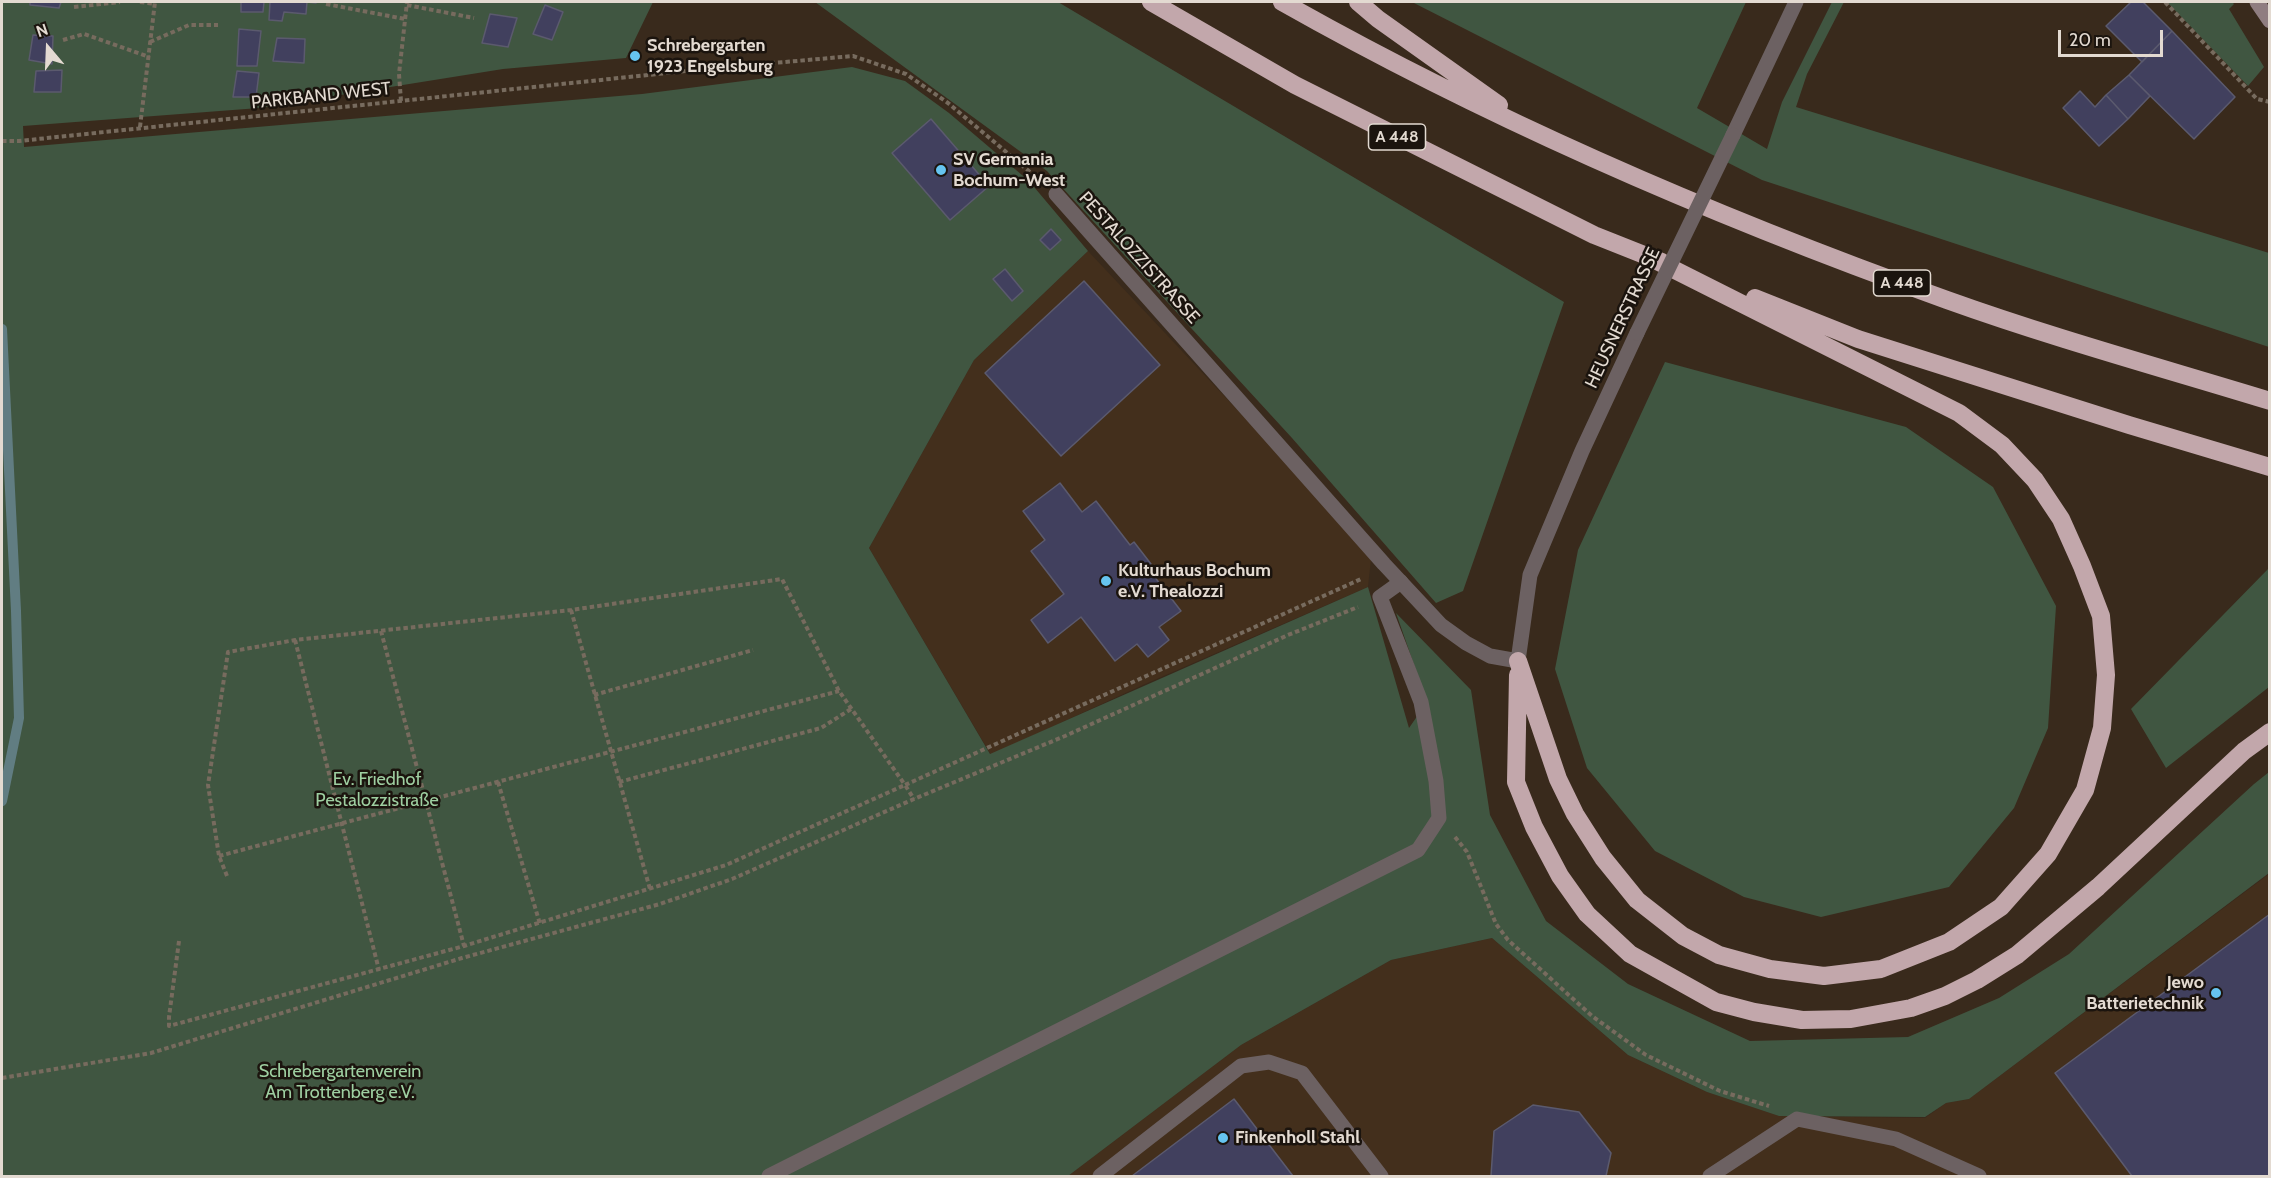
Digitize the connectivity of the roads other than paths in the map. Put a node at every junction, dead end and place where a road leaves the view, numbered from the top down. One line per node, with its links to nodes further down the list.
1 (1151, 2): 9 (highway, A 448)
2 (1282, 2): 7 (highway, A 448)
3 (1358, 2): 7 (highway)
4 (1796, 2): 13 (street, HEUSNERSTRASSE, bridge)
5 (2257, 2): 6 (street)
6 (2270, 21)
7 (1544, 138): 10 (highway, A 448)
8 (1056, 194): 12 (street, PESTALOZZISTRASSE)
9 (1651, 258): 11 (highway, A 448); 13 (highway)
10 (2270, 401)
11 (2270, 467)
12 (1401, 582): 13 (street, PESTALOZZISTRASSE); 15 (street)
13 (1518, 661): 14 (highway)
14 (2270, 732)
15 (769, 1176)
16 (1100, 1176): 17 (street)
17 (1381, 1176)
18 (1710, 1176): 19 (street)
19 (1979, 1176)

